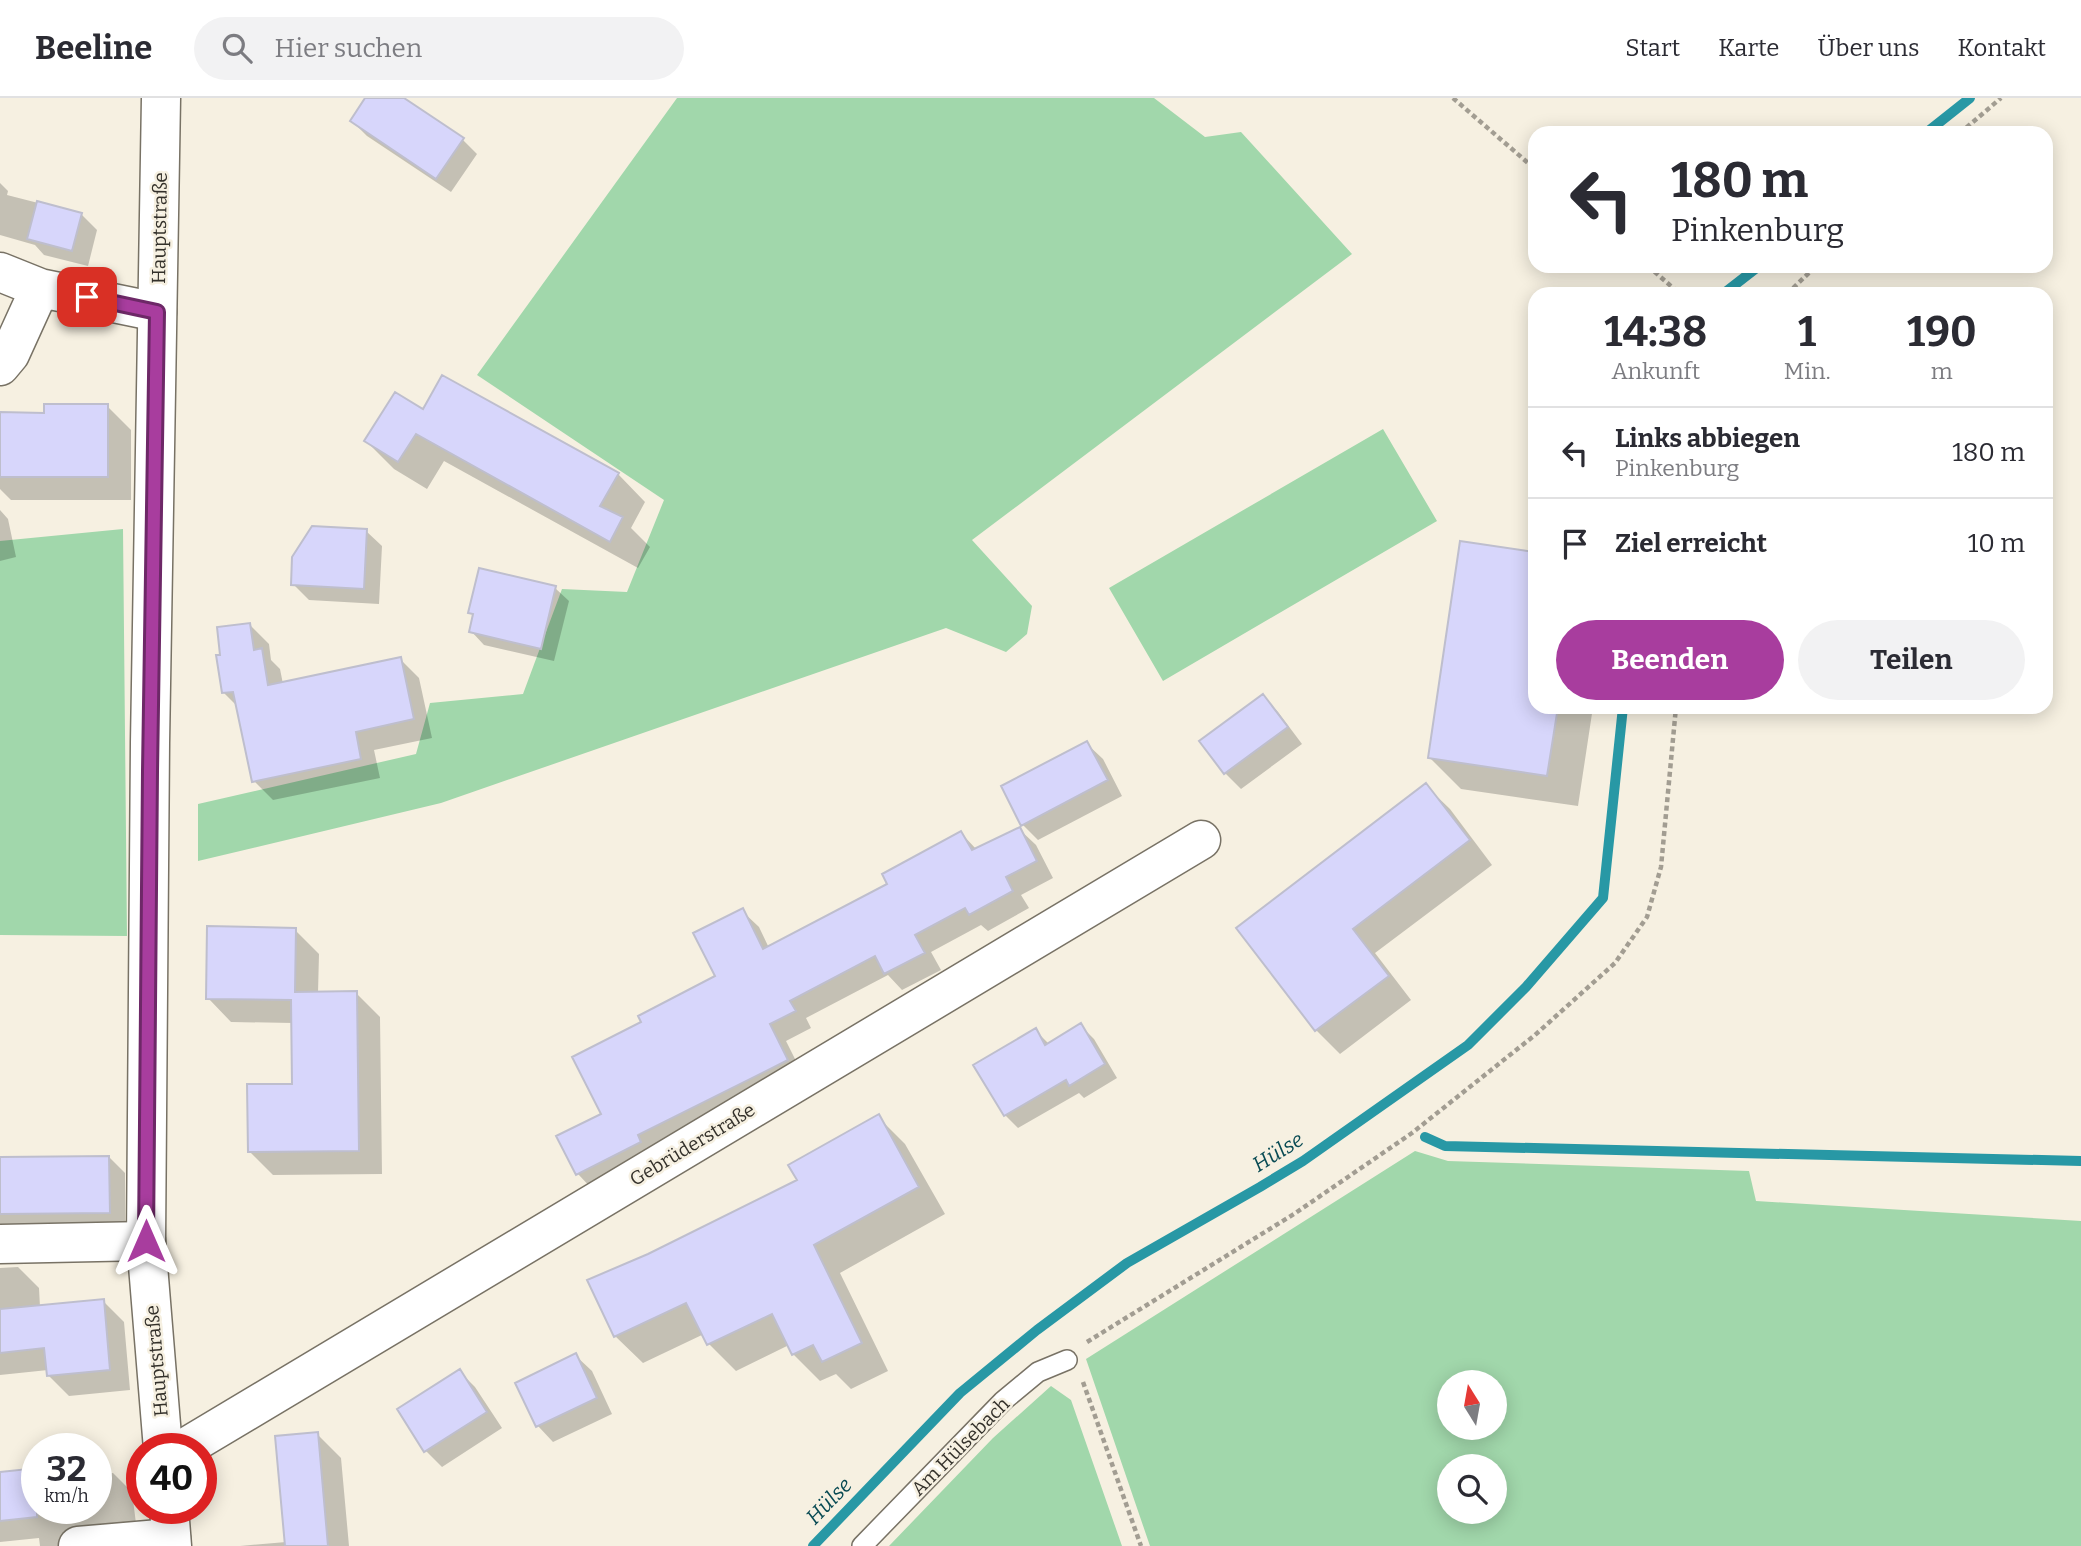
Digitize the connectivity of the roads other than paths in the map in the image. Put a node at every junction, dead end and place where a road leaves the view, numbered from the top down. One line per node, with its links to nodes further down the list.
1 (161, 98): 4 (street, Hauptstraße)
2 (0, 272): 3 (street)
3 (40, 288): 4 (street); 5 (street)
4 (157, 312): 7 (street, Hauptstraße)
5 (0, 366)
6 (1201, 840): 11 (street, Gebrüderstraße)
7 (146, 1241): 8 (street); 10 (street, Hauptstraße)
8 (0, 1244)
9 (1067, 1360): 14 (lane, Am Hülsebach)
10 (162, 1433)
11 (210, 1433)
12 (171, 1531): 13 (street)
13 (78, 1546)
14 (862, 1546)

